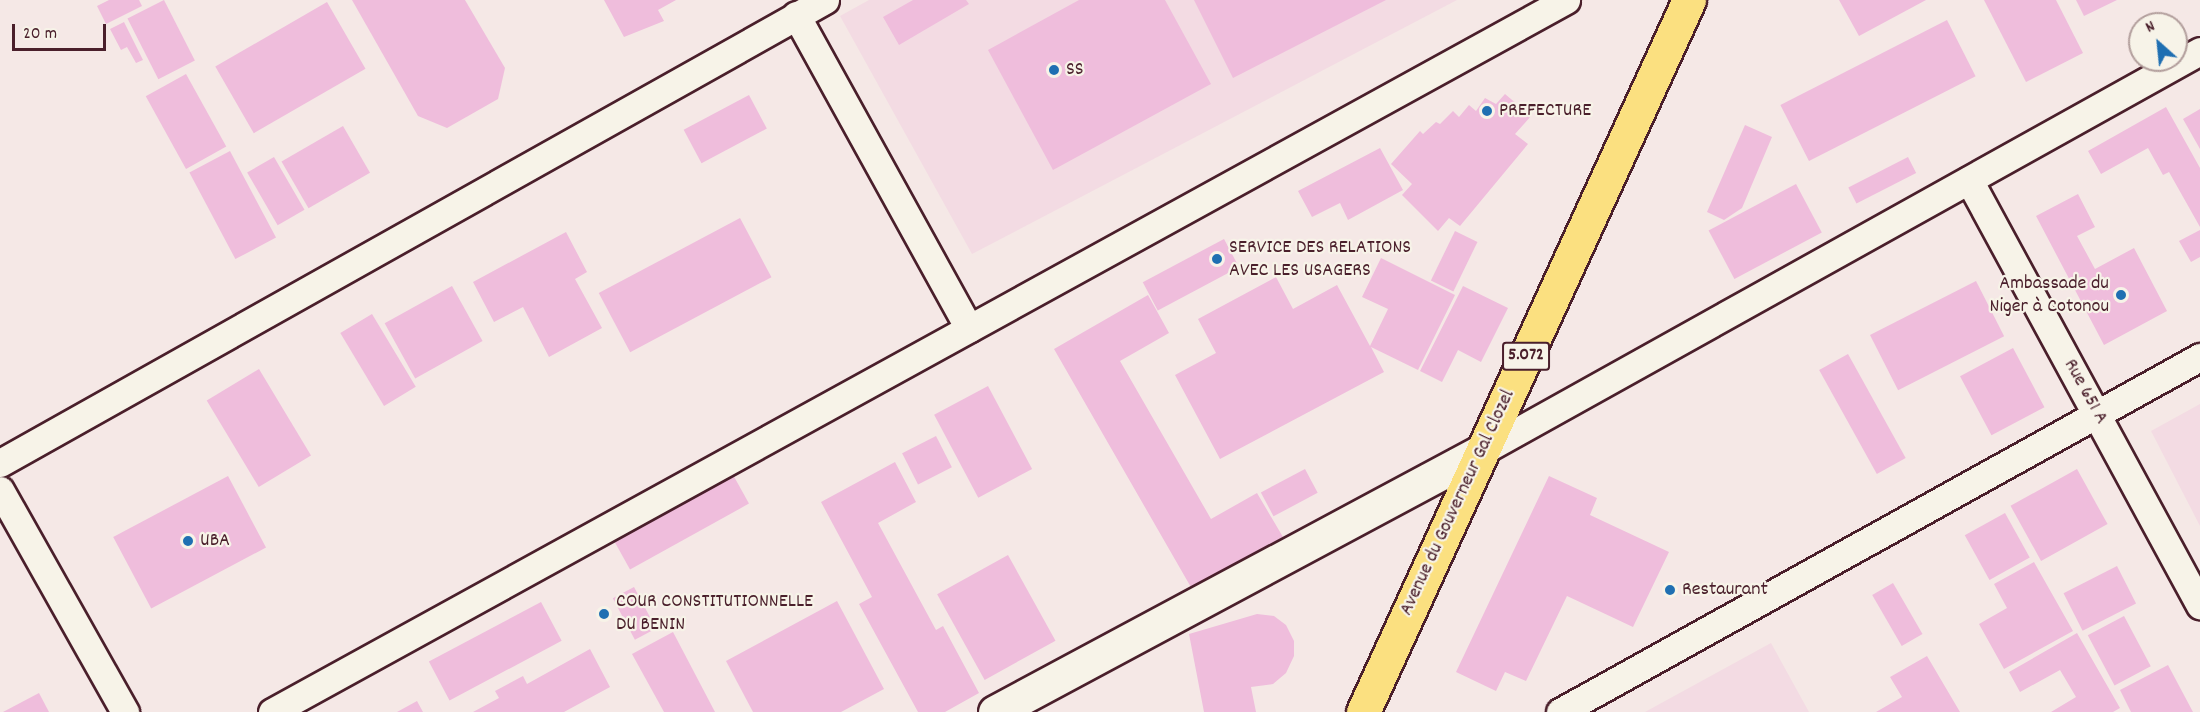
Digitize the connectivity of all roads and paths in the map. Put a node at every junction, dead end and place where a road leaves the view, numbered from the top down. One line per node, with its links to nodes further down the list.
1 (825, 0): 4 (street)
2 (1566, 0): 7 (street)
3 (1689, 0): 10 (main road, Avenue du Gouverneur Gal Clozel / 5.072)
4 (796, 15): 7 (street); 11 (street)
5 (2200, 51): 6 (street)
6 (1969, 180): 9 (street, Rue 651 A); 10 (street)
7 (969, 328): 15 (street)
8 (2200, 357): 9 (street)
9 (2097, 414): 13 (street, Rue 651 A); 18 (street)
10 (1482, 451): 16 (street); 17 (main road, Avenue du Gouverneur Gal Clozel / 5.072)
11 (0, 463)
12 (0, 490): 14 (street)
13 (2200, 605)
14 (125, 712)
15 (272, 712)
16 (995, 712)
17 (1363, 712)
18 (1560, 712)

